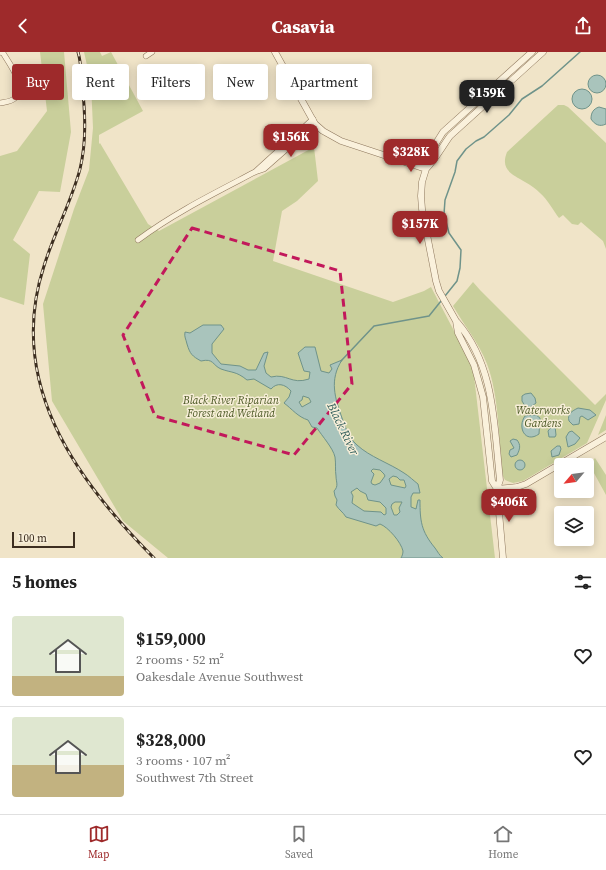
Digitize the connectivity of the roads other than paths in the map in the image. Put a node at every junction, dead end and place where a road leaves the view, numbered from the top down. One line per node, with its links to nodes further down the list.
1 (0, 52): 8 (street)
2 (152, 52): 6 (street)
3 (275, 52): 10 (street)
4 (532, 52): 7 (street)
5 (543, 52): 9 (street)
6 (146, 56)
7 (508, 73): 9 (street); 11 (street)
8 (0, 103)
9 (476, 112): 11 (street)
10 (314, 122): 11 (street); 12 (street)
11 (426, 169): 13 (street)
12 (138, 240)
13 (456, 321): 15 (street); 15 (street)
14 (606, 437): 15 (street)
15 (497, 489): 16 (street)
16 (503, 558)

